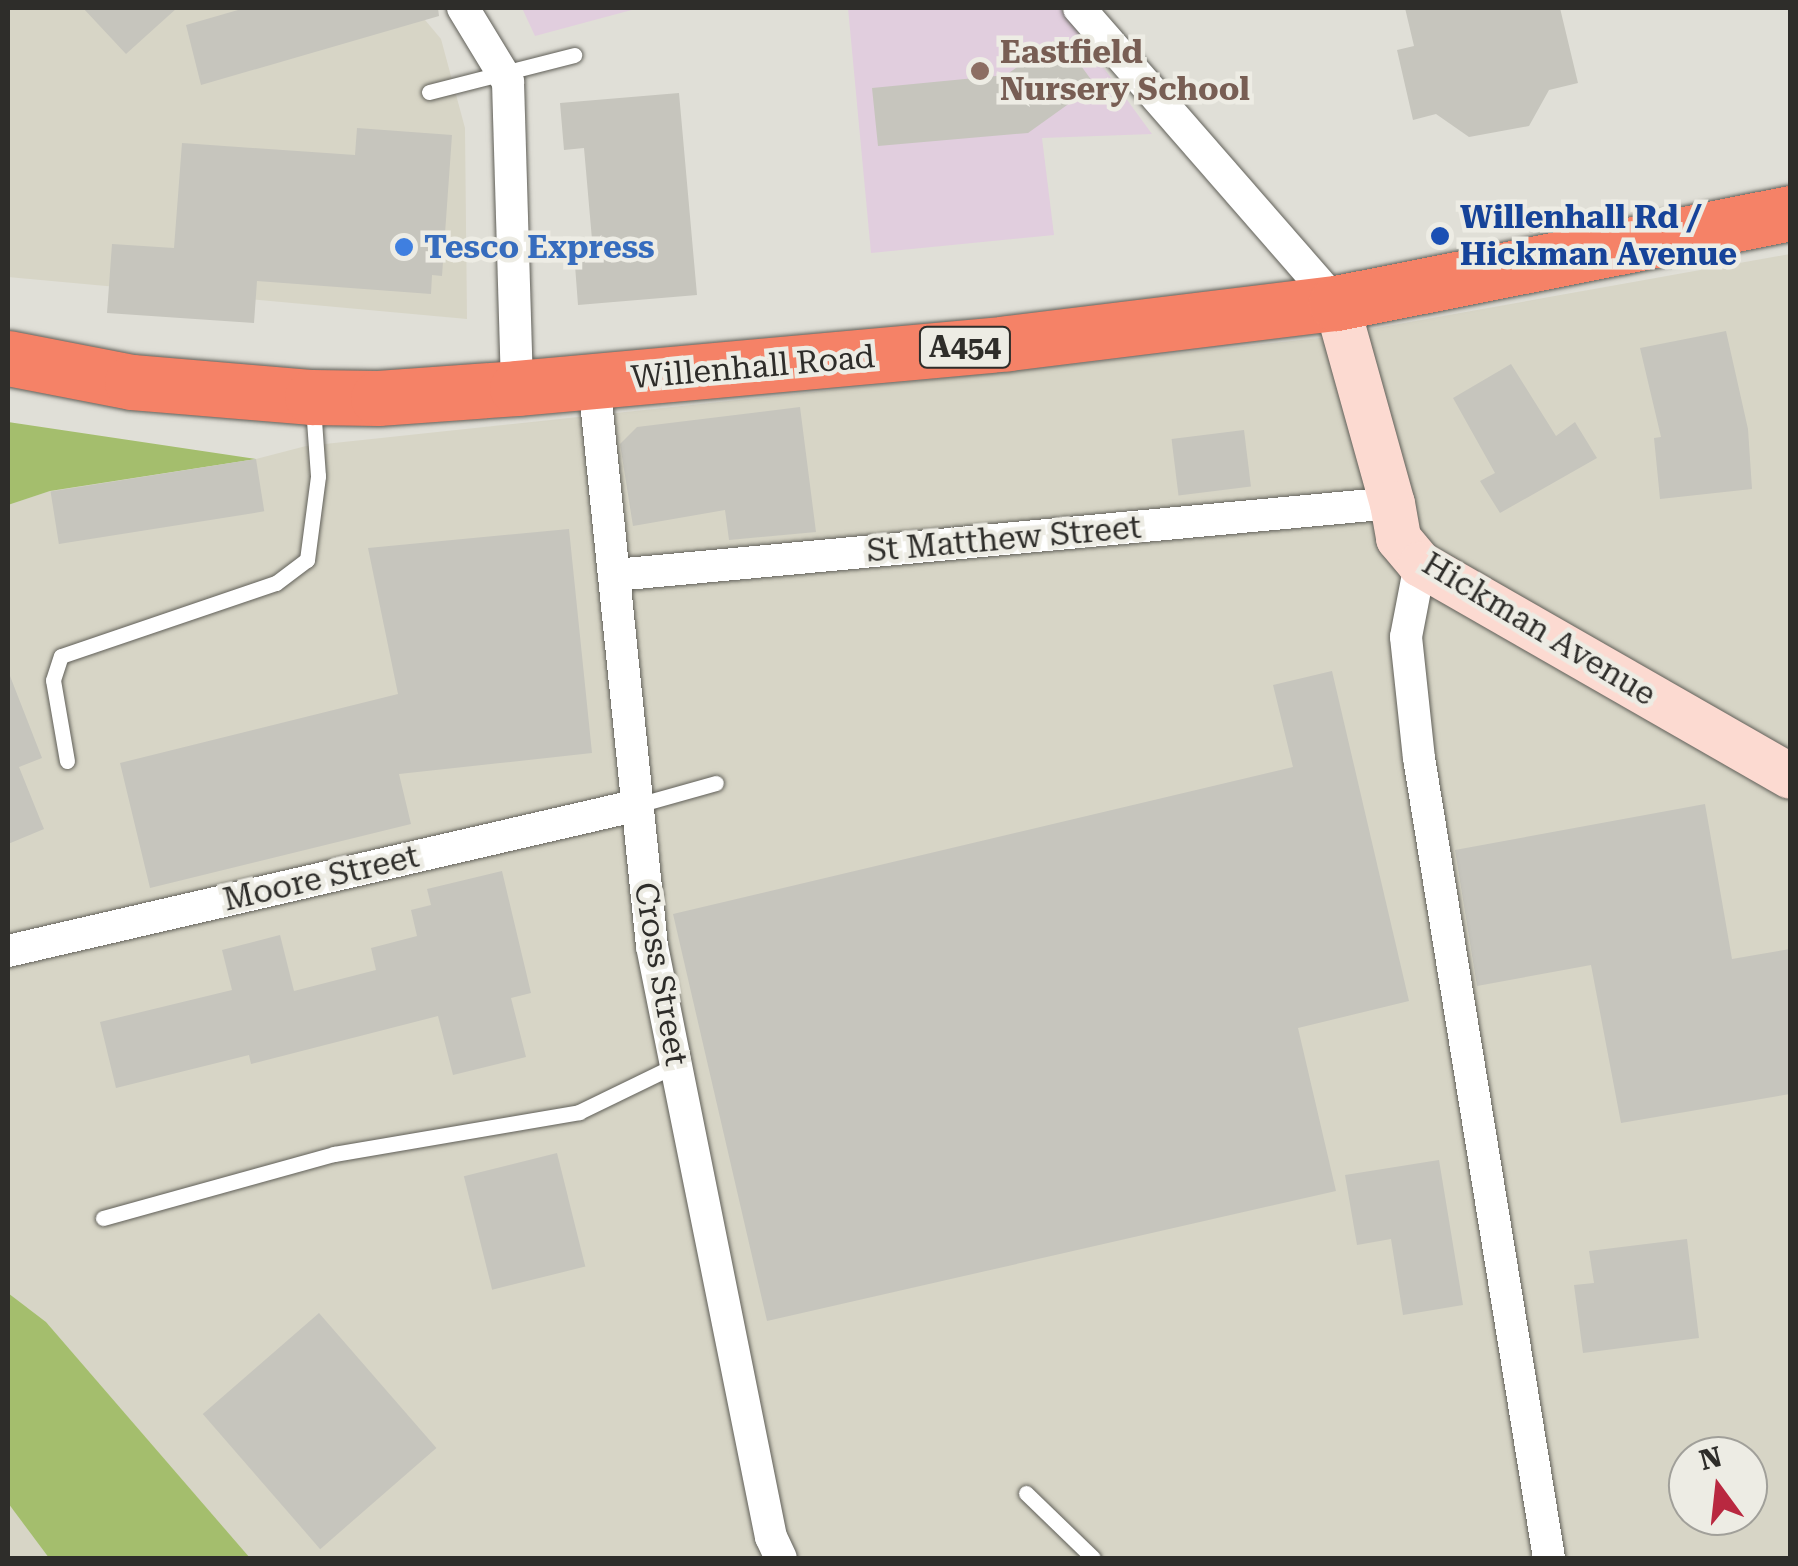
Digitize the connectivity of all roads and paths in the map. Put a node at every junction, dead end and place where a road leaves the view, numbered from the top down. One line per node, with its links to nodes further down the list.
1 (463, 8): 4 (street)
2 (1079, 8): 7 (street)
3 (574, 56): 4 (lane)
4 (504, 74): 5 (lane); 10 (street)
5 (429, 92)
6 (1790, 214): 7 (highway, Willenhall Road / A454)
7 (1336, 303): 9 (highway, Willenhall Road / A454); 12 (street, Hickman Avenue)
8 (8, 358): 11 (highway, Willenhall Road / A454)
9 (594, 382): 10 (highway, Willenhall Road / A454); 14 (street, Cross Street)
10 (517, 388): 11 (highway, Willenhall Road / A454)
11 (312, 397): 15 (lane)
12 (1392, 503): 13 (street, Hickman Avenue); 14 (street, St Matthew Street)
13 (1420, 564): 16 (street, Hickman Avenue); 25 (street)
14 (615, 575): 18 (street, Cross Street)
15 (67, 761)
16 (1790, 776)
17 (716, 782): 18 (lane)
18 (634, 806): 19 (street, Moore Street); 20 (street, Cross Street)
19 (8, 951)
20 (676, 1064): 21 (lane); 23 (street, Cross Street)
21 (103, 1218)
22 (1026, 1493): 24 (lane)
23 (781, 1558)
24 (1093, 1558)
25 (1549, 1558)

